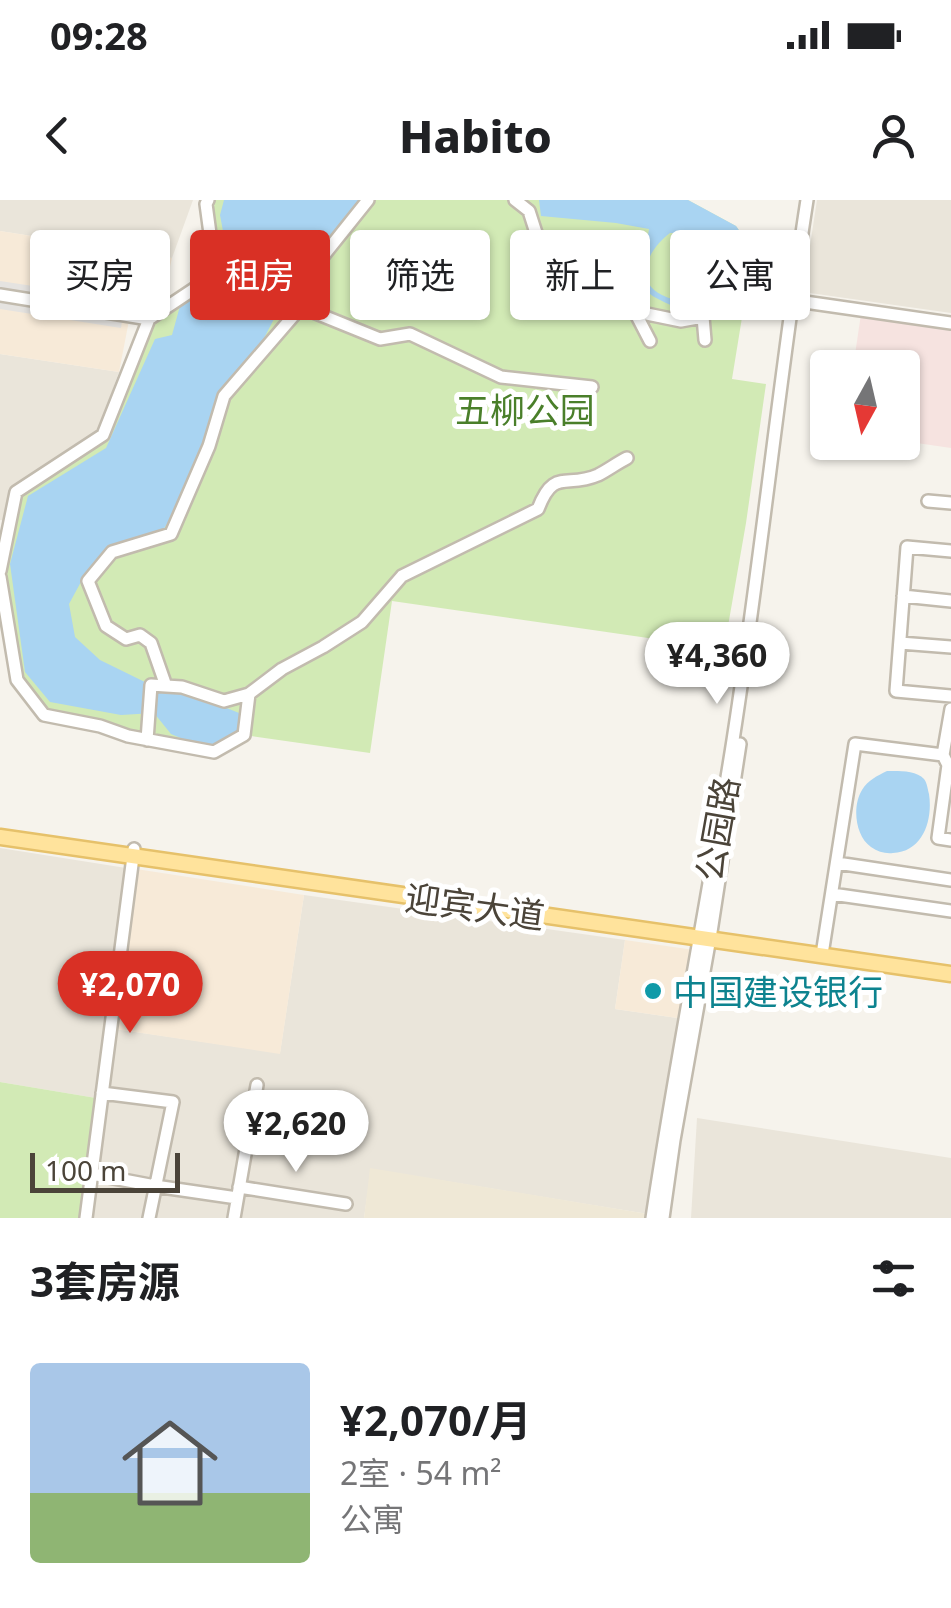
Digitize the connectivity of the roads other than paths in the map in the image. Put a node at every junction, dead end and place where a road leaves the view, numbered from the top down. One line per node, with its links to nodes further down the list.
1 (208, 200): 5 (street)
2 (368, 200): 8 (street)
3 (515, 200): 6 (street)
4 (809, 200): 7 (street)
5 (210, 230)
6 (535, 230)
7 (805, 230)
8 (330, 248)
9 (0, 295): 10 (street)
10 (30, 300)
11 (810, 303): 18 (street)
12 (150, 320): 26 (street)
13 (290, 320): 31 (street)
14 (330, 320): 21 (street)
15 (639, 320): 19 (street)
16 (703, 320): 20 (street)
17 (792, 320): 45 (street)
18 (951, 322)
19 (650, 340)
20 (705, 340)
21 (592, 388)
22 (627, 458): 32 (street)
23 (928, 501): 24 (street)
24 (951, 503)
25 (951, 551): 27 (street)
26 (0, 574): 35 (street)
27 (902, 596): 28 (street); 29 (street)
28 (951, 600)
29 (900, 643): 30 (street); 33 (street)
30 (951, 647)
31 (166, 686): 32 (street); 35 (street)
32 (248, 694): 35 (street)
33 (951, 696)
34 (951, 709): 36 (street)
35 (146, 740)
36 (943, 755): 39 (street); 41 (street)
37 (0, 829): 40 (main road, 迎宾大道)
38 (0, 837): 40 (main road, 迎宾大道)
39 (951, 840)
40 (134, 853): 45 (main road, 迎宾大道); 50 (street)
41 (837, 863): 42 (street); 43 (street)
42 (951, 880)
43 (832, 894): 44 (street); 46 (street)
44 (951, 912)
45 (705, 935): 46 (main road, 迎宾大道); 48 (main road, 迎宾大道); 58 (street); 59 (street)
46 (824, 948): 47 (main road, 迎宾大道)
47 (951, 965)
48 (951, 974)
49 (258, 1085): 53 (street)
50 (102, 1093): 51 (street); 52 (street)
51 (92, 1174): 52 (street); 55 (street)
52 (155, 1186): 53 (street); 56 (street)
53 (238, 1193): 54 (street); 57 (street)
54 (346, 1204)
55 (86, 1218)
56 (148, 1218)
57 (234, 1218)
58 (652, 1218)
59 (664, 1218)

